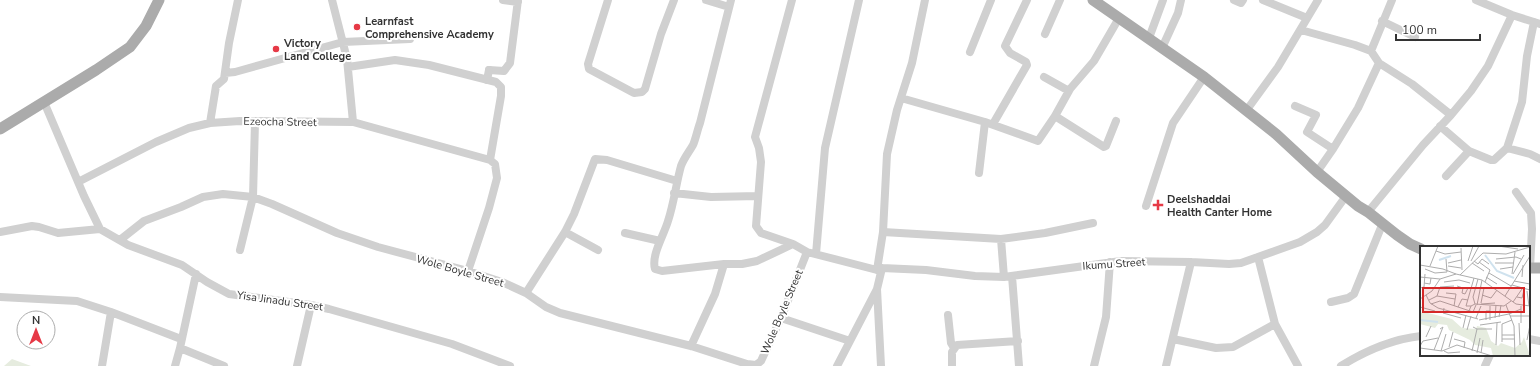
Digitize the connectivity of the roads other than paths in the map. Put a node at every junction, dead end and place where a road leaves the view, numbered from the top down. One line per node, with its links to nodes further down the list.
1 (159, 0): 47 (main road)
2 (238, 0): 41 (street)
3 (332, 0): 35 (street)
4 (503, 0): 23 (street)
5 (608, 0): 6 (street)
6 (674, 0)
7 (706, 0): 24 (street)
8 (792, 0): 71 (street)
9 (859, 0): 90 (street, Wole Boyle Street)
10 (925, 0): 46 (street)
11 (991, 0): 38 (street)
12 (1027, 0): 56 (street)
13 (1060, 0): 31 (street)
14 (1093, 0): 26 (main road)
15 (1163, 0): 33 (street)
16 (1181, 0): 36 (street)
17 (1234, 0): 18 (street)
18 (1243, 0)
19 (1263, 0): 27 (street)
20 (1318, 0): 27 (street)
21 (1392, 0): 28 (street)
22 (1476, 0): 25 (street)
23 (518, 1): 44 (street, bridge)
24 (730, 4): 67 (street)
25 (1512, 15): 29 (street); 51 (street)
26 (1119, 18): 33 (main road); 45 (street)
27 (1307, 18): 30 (street)
28 (1382, 21): 32 (street); 37 (street)
29 (1537, 23): 59 (street)
30 (1301, 30): 37 (street); 49 (street)
31 (1046, 34)
32 (1415, 37)
33 (1149, 38): 36 (main road)
34 (410, 39): 35 (street)
35 (343, 42): 40 (street); 41 (street)
36 (1162, 48): 43 (main road)
37 (1370, 51): 39 (street)
38 (970, 52)
39 (1380, 63): 51 (street); 60 (street)
40 (347, 64): 44 (street); 54 (street)
41 (225, 76): 55 (street)
42 (1044, 77): 45 (street)
43 (1204, 78): 49 (main road); 74 (street)
44 (486, 79): 63 (street)
45 (1069, 91): 50 (street)
46 (901, 98): 56 (street); 81 (street)
47 (44, 102): 58 (main road); 68 (street)
48 (1296, 106): 60 (street)
49 (1246, 111): 65 (main road)
50 (1055, 116): 52 (street); 56 (street)
51 (1451, 116): 57 (street)
52 (1116, 121)
53 (255, 122): 54 (street, Ezeocha Street); 55 (street, Ezeocha Street); 73 (street)
54 (354, 122): 63 (street, Ezeocha Street)
55 (210, 123): 68 (street, Ezeocha Street)
56 (989, 123): 64 (street)
57 (1440, 126): 61 (street); 75 (street)
58 (0, 129)
59 (1507, 148): 61 (street); 62 (street)
60 (1333, 149): 65 (street)
61 (1469, 151): 66 (street)
62 (1540, 159)
63 (490, 160): 97 (street)
64 (979, 172)
65 (1317, 172): 72 (main road)
66 (1446, 176)
67 (677, 181): 70 (street); 80 (street)
68 (78, 182): 78 (street)
69 (1516, 192): 95 (street)
70 (674, 193): 71 (street); 85 (street)
71 (758, 196): 86 (street, Ikumu Street)
72 (1346, 196): 75 (main road); 91 (street, Ikumu Street)
73 (253, 197): 84 (street, Wole Boyle Street); 88 (street); 97 (street, Wole Boyle Street)
74 (1146, 206)
75 (1368, 212): 77 (main road)
76 (1093, 222): 83 (street)
77 (1382, 224): 87 (main road); 103 (street)
78 (100, 229): 79 (street); 84 (street, Yisa Jinadu Street)
79 (0, 232)
80 (565, 232): 89 (street); 101 (street)
81 (883, 232): 83 (street); 96 (street)
82 (625, 233): 85 (street)
83 (1001, 239): 99 (street)
84 (120, 240): 98 (street, Yisa Jinadu Street)
85 (660, 241): 94 (street)
86 (793, 244): 90 (street, Ikumu Street); 94 (street)
87 (1420, 249)
88 (240, 250)
89 (598, 250)
90 (811, 253): 96 (street, Ikumu Street); 107 (street, Wole Boyle Street)
91 (1258, 257): 93 (street, Ikumu Street); 108 (street)
92 (1110, 262): 93 (street, Ikumu Street); 99 (street, Ikumu Street); 128 (street)
93 (1191, 262): 110 (street)
94 (724, 264): 116 (street)
95 (1533, 268)
96 (880, 269): 99 (street, Ikumu Street); 100 (street)
97 (468, 271): 101 (street, Wole Boyle Street)
98 (196, 274): 104 (street, Yisa Jinadu Street); 115 (street)
99 (1008, 276): 112 (street)
100 (877, 288): 113 (street); 125 (street)
101 (526, 293): 116 (street, Wole Boyle Street)
102 (0, 297): 105 (street)
103 (1331, 302)
104 (312, 305): 122 (street); 123 (street, Yisa Jinadu Street)
105 (111, 312): 115 (street); 119 (street)
106 (948, 315): 117 (street)
107 (781, 318): 113 (street); 116 (street, Wole Boyle Street)
108 (1275, 324): 110 (street); 130 (street)
109 (1420, 336): 131 (street)
110 (1173, 338): 129 (street)
111 (1530, 339): 114 (street)
112 (1018, 340): 117 (street); 127 (street)
113 (850, 341): 124 (street)
114 (1540, 341)
115 (181, 344): 120 (street); 121 (street)
116 (691, 346)
117 (954, 348): 126 (street)
118 (1490, 356): 132 (street)
119 (102, 366)
120 (175, 366)
121 (224, 366)
122 (297, 366)
123 (510, 366)
124 (837, 366)
125 (881, 366)
126 (952, 366)
127 (1019, 366)
128 (1094, 366)
129 (1166, 366)
130 (1298, 366)
131 (1341, 366)
132 (1486, 366)

